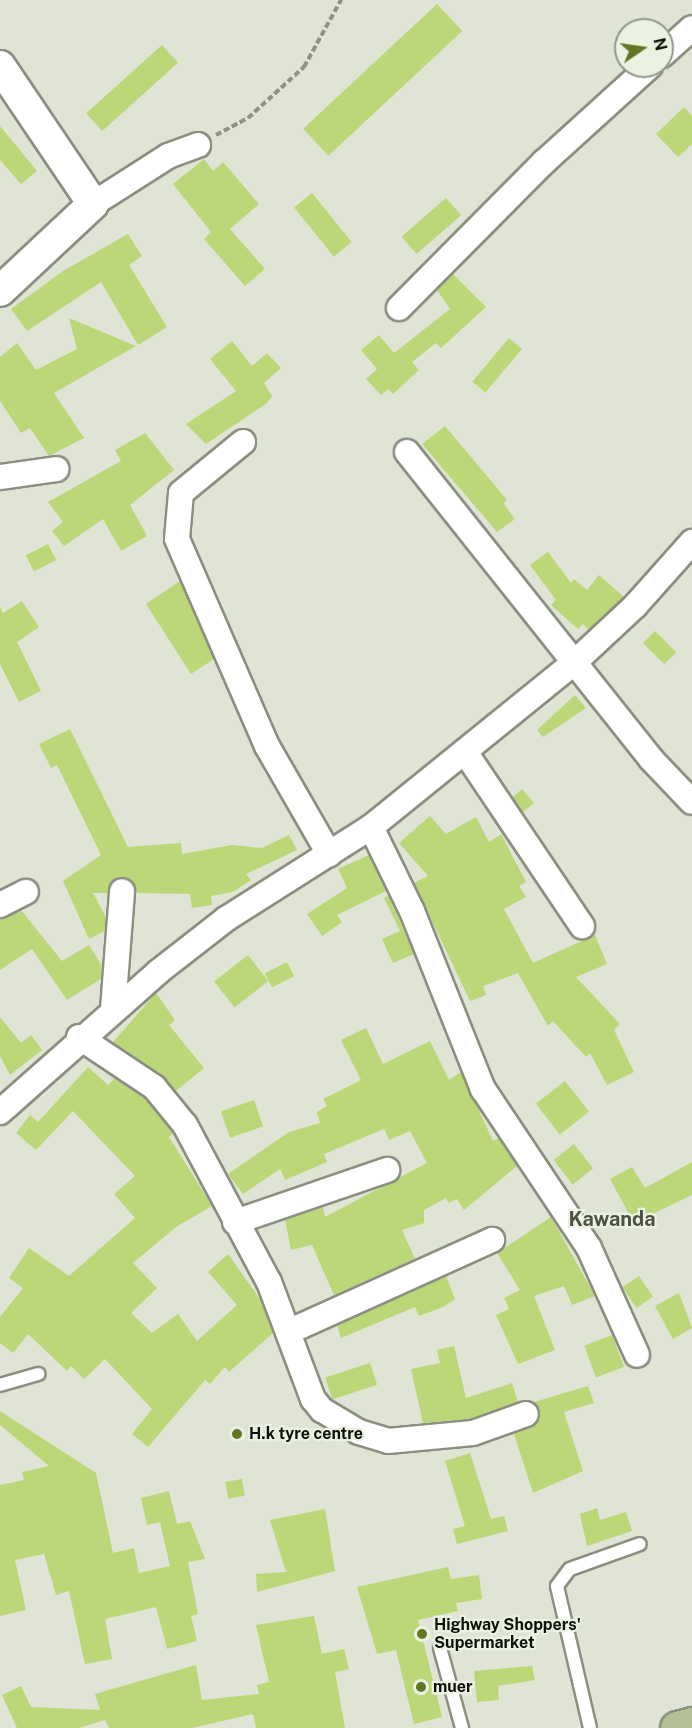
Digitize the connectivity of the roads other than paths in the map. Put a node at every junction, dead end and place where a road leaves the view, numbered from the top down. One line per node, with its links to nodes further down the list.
1 (692, 28): 2 (street)
2 (674, 44)
3 (0, 66): 6 (street)
4 (637, 78): 8 (street)
5 (198, 145): 6 (street)
6 (93, 204): 7 (street)
7 (0, 291)
8 (399, 308)
9 (243, 442): 18 (street)
10 (407, 452): 14 (street)
11 (56, 469): 12 (street)
12 (0, 477)
13 (692, 542): 14 (street)
14 (576, 660): 15 (street); 16 (street)
15 (465, 752): 17 (street); 22 (street)
16 (692, 802)
17 (371, 827): 18 (street); 30 (street)
18 (329, 854): 23 (street)
19 (122, 891): 23 (street)
20 (26, 892): 21 (street)
21 (0, 905)
22 (582, 926)
23 (113, 1009): 24 (street)
24 (79, 1037): 25 (street); 27 (street)
25 (0, 1112)
26 (387, 1170): 27 (street)
27 (235, 1222): 29 (street)
28 (492, 1240): 29 (street)
29 (288, 1332): 33 (street)
30 (637, 1355)
31 (38, 1374): 32 (lane)
32 (0, 1385)
33 (526, 1414)
34 (640, 1544): 38 (lane)
35 (440, 1648): 37 (lane)
36 (692, 1724): 39 (main road)
37 (462, 1728)
38 (590, 1728)
39 (676, 1728)

